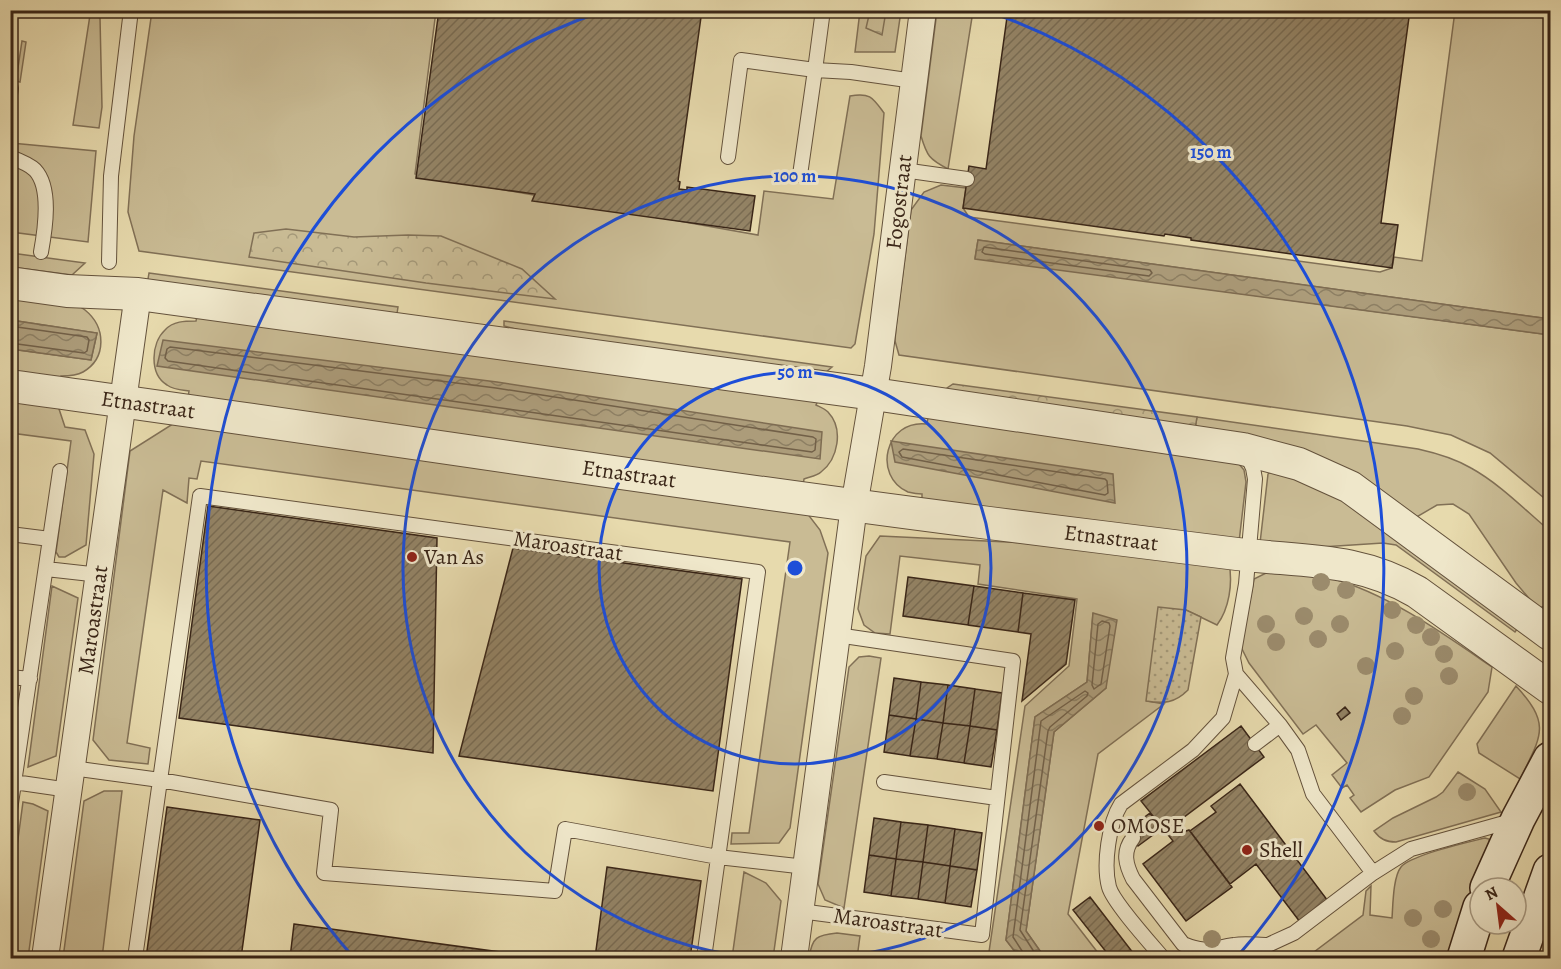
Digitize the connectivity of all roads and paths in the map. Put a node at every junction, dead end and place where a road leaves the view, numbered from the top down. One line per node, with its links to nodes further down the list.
1 (130, 10): 12 (lane)
2 (823, 10): 4 (lane)
3 (923, 10): 5 (street, Fogostraat)
4 (815, 70): 5 (lane); 7 (lane); 9 (lane)
5 (915, 81): 8 (street, Fogostraat)
6 (10, 157): 11 (lane)
7 (728, 157)
8 (903, 170): 10 (lane); 16 (street, Fogostraat)
9 (800, 175)
10 (967, 179)
11 (41, 252)
12 (109, 262)
13 (10, 283): 14 (street)
14 (138, 294): 16 (street); 17 (street, Maroastraat)
15 (10, 386): 17 (street, Etnastraat)
16 (874, 394): 18 (street); 20 (street, Fogostraat)
17 (124, 401): 20 (street, Etnastraat); 25 (street, Maroastraat)
18 (1243, 449): 23 (lane); 26 (street)
19 (60, 471): 22 (lane)
20 (854, 506): 23 (street, Etnastraat); 27 (street, Maroastraat)
21 (10, 534): 22 (lane)
22 (50, 539): 24 (lane)
23 (1249, 556): 28 (lane); 31 (street, Etnastraat)
24 (46, 568): 25 (lane); 30 (lane)
25 (100, 574): 35 (street, Maroastraat)
26 (1551, 634)
27 (837, 635): 39 (lane, Maroastraat); 44 (street, Maroastraat)
28 (1236, 674): 32 (lane); 55 (lane)
29 (10, 677): 30 (lane)
30 (30, 680): 38 (lane)
31 (1551, 688)
32 (1280, 725): 33 (lane); 46 (lane)
33 (1255, 744)
34 (1551, 759): 41 (main road)
35 (70, 779): 36 (lane); 38 (lane); 51 (street, Maroastraat)
36 (160, 780): 43 (lane); 43 (lane, Maroastraat); 52 (lane, Maroastraat)
37 (884, 782): 39 (lane)
38 (15, 783): 40 (lane)
39 (997, 798): 48 (lane, Maroastraat)
40 (10, 810)
41 (1518, 819): 46 (lane); 47 (main road)
42 (1133, 838): 50 (lane)
43 (718, 857): 44 (lane); 53 (lane, Maroastraat)
44 (806, 867): 48 (street, Maroastraat)
45 (1551, 871): 58 (main road)
46 (1373, 873): 50 (lane)
47 (1492, 876)
48 (800, 911): 54 (street, Maroastraat)
49 (1471, 936): 57 (main road)
50 (1271, 952): 56 (lane)
51 (45, 958)
52 (135, 958)
53 (704, 958)
54 (794, 958)
55 (1162, 958)
56 (1249, 958)
57 (1464, 958)
58 (1519, 958)

